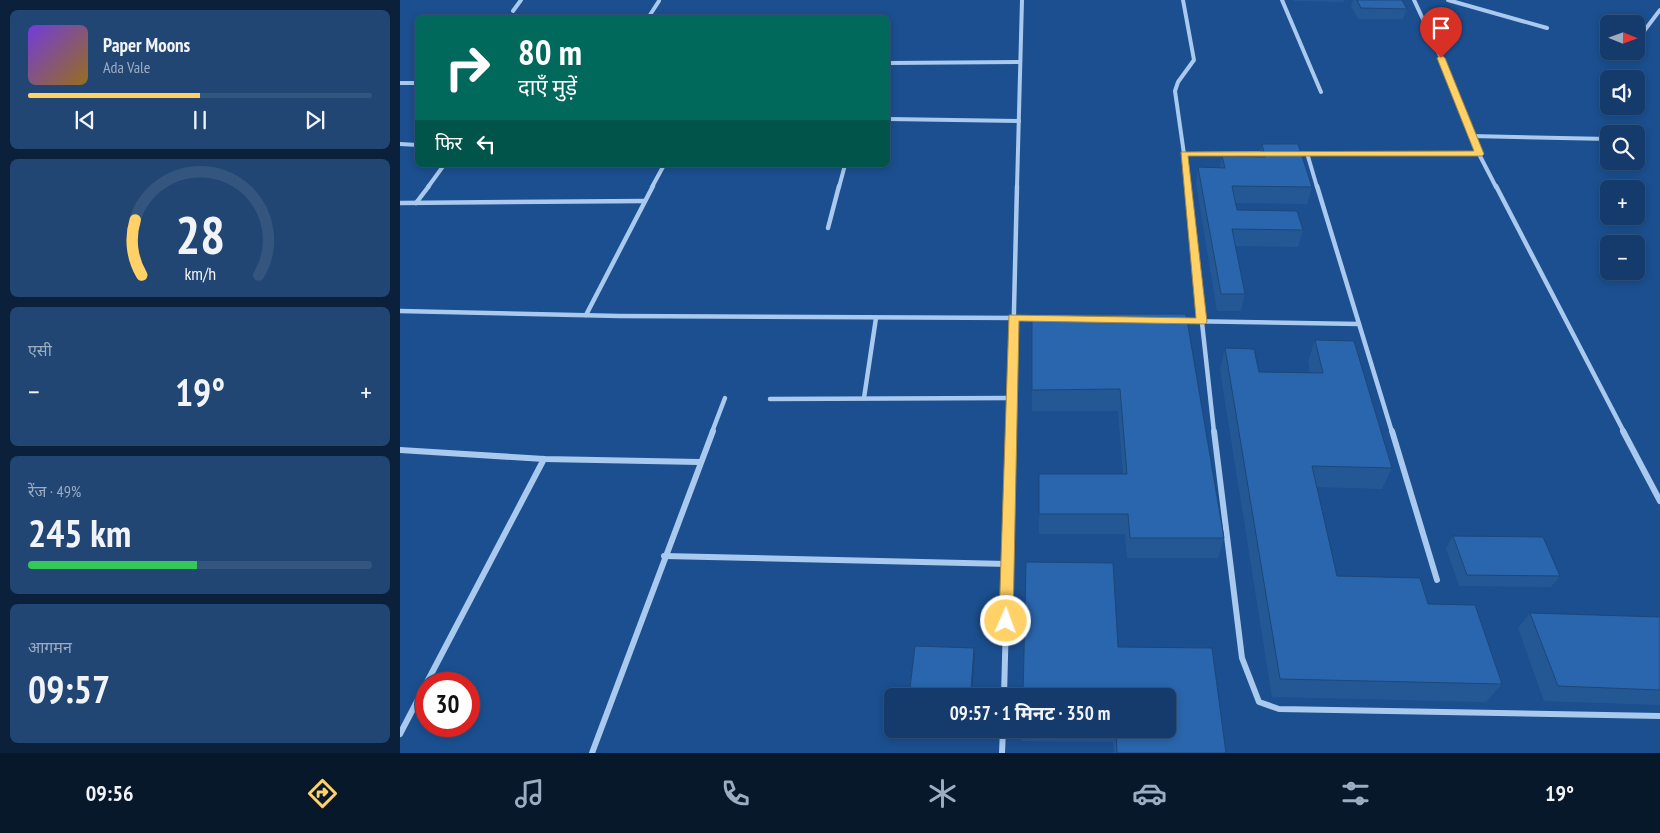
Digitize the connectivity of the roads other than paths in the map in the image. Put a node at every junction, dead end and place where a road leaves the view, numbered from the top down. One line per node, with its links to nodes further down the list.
1 (521, 0): 9 (street)
2 (1022, 0): 13 (street)
3 (1183, 0): 27 (street)
4 (1282, 0): 17 (street)
5 (1414, 0): 20 (street)
6 (1448, 0): 11 (street)
7 (659, 1): 10 (street)
8 (1660, 10): 12 (street)
9 (513, 11)
10 (650, 15)
11 (1547, 28)
12 (1645, 30)
13 (1020, 62): 14 (street); 19 (street)
14 (890, 63)
15 (400, 83): 16 (street)
16 (415, 83)
17 (1321, 92)
18 (890, 119): 19 (street)
19 (1019, 121): 38 (street)
20 (1471, 136): 21 (street); 28 (street)
21 (1600, 140)
22 (400, 144): 23 (street)
23 (415, 145)
24 (1269, 153): 27 (street)
25 (1288, 153): 26 (street)
26 (1307, 153): 28 (street); 43 (street)
27 (1184, 154): 42 (street)
28 (1479, 154): 51 (street)
29 (443, 167): 34 (street)
30 (663, 167): 32 (street)
31 (844, 167): 35 (street)
32 (645, 201): 34 (street); 37 (street)
33 (400, 203): 34 (street)
34 (416, 203)
35 (828, 228)
36 (400, 311): 37 (street)
37 (586, 315): 39 (street)
38 (1013, 317): 39 (street); 40 (street); 46 (street)
39 (876, 318): 45 (street)
40 (1043, 318)
41 (1172, 321): 42 (street)
42 (1201, 322): 43 (street); 58 (street)
43 (1359, 324): 54 (street)
44 (725, 398): 50 (street)
45 (864, 398): 46 (street); 47 (street)
46 (1011, 398): 53 (street)
47 (770, 399)
48 (400, 450): 49 (street)
49 (544, 459): 50 (street); 55 (street)
50 (700, 462): 52 (street)
51 (1660, 501)
52 (664, 556): 53 (street); 61 (street)
53 (1007, 564): 56 (street)
54 (1437, 580)
55 (432, 672)
56 (1004, 688)
57 (415, 705): 59 (street)
58 (1660, 716)
59 (400, 734)
60 (1003, 738): 62 (street)
61 (592, 753)
62 (1002, 753)

